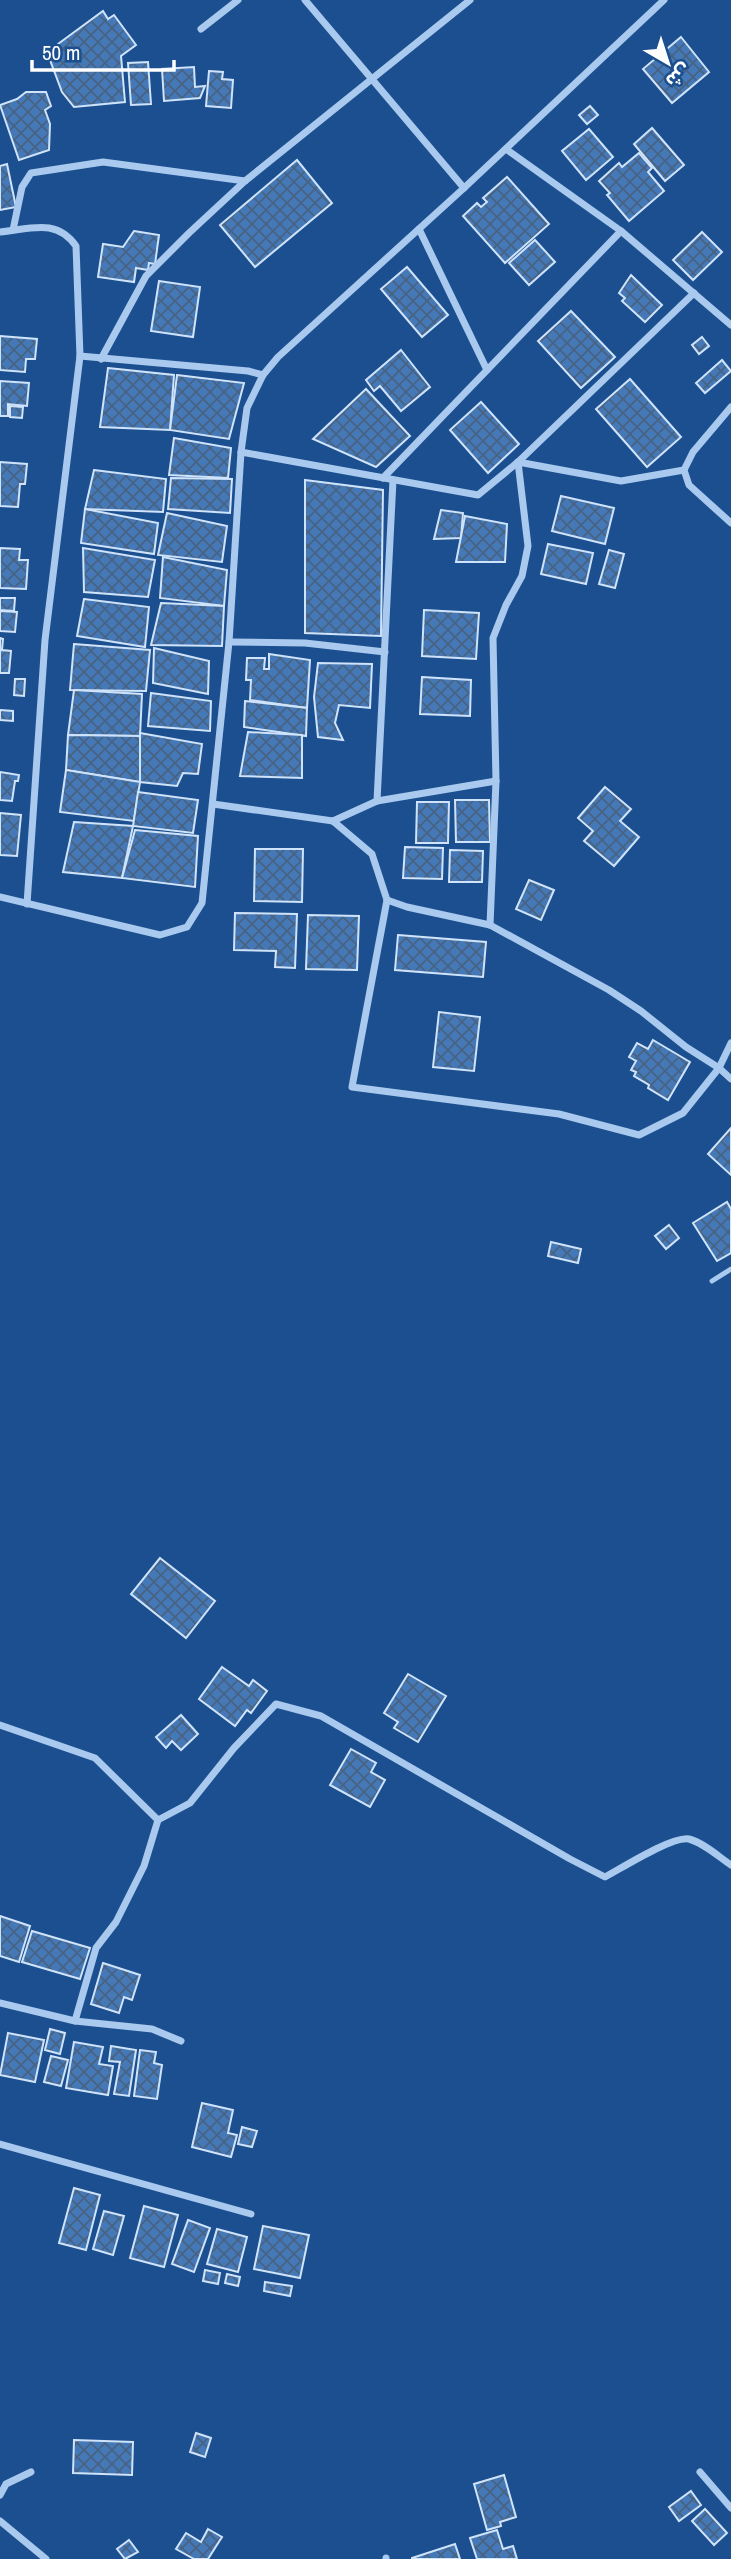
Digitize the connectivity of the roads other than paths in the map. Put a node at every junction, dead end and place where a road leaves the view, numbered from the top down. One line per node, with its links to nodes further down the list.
1 (239, 0): 5 (street)
2 (305, 0): 6 (street)
3 (470, 0): 6 (street)
4 (664, 0): 7 (street)
5 (201, 29)
6 (371, 80): 8 (street); 9 (street)
7 (506, 149): 9 (street); 12 (street)
8 (244, 181): 11 (street); 17 (street)
9 (464, 188): 10 (street)
10 (419, 229): 18 (street); 19 (street)
11 (13, 230): 13 (street); 16 (street)
12 (621, 231): 14 (street); 18 (street)
13 (0, 232)
14 (694, 293): 15 (street); 22 (street)
15 (731, 325)
16 (80, 356): 17 (street); 35 (street)
17 (101, 359): 19 (street)
18 (487, 370): 24 (street)
19 (263, 375): 21 (street)
20 (731, 407): 23 (street)
21 (241, 452): 24 (street); 27 (street)
22 (518, 462): 23 (street); 25 (street); 29 (street)
23 (684, 470): 26 (street)
24 (383, 478): 25 (street)
25 (393, 480): 28 (street)
26 (731, 523)
27 (229, 642): 28 (street); 31 (street)
28 (385, 652): 30 (street)
29 (496, 781): 30 (street); 36 (street)
30 (377, 801): 32 (street)
31 (214, 804): 32 (street); 35 (street)
32 (333, 821): 34 (street)
33 (0, 897): 35 (street)
34 (387, 900): 36 (street); 38 (street)
35 (27, 904)
36 (490, 925): 38 (street)
37 (731, 1043): 38 (street)
38 (719, 1068): 39 (street)
39 (731, 1080)
40 (731, 1269): 41 (lane)
41 (712, 1281)
42 (0, 1725): 43 (street)
43 (158, 1820): 44 (street); 46 (street)
44 (731, 1865)
45 (0, 2003): 46 (street)
46 (75, 2021): 47 (street)
47 (181, 2041)
48 (0, 2144): 49 (street)
49 (251, 2214)
50 (30, 2472): 52 (street)
51 (700, 2472): 53 (street)
52 (0, 2495)
53 (731, 2508)
54 (0, 2521): 55 (street)
55 (46, 2559)

